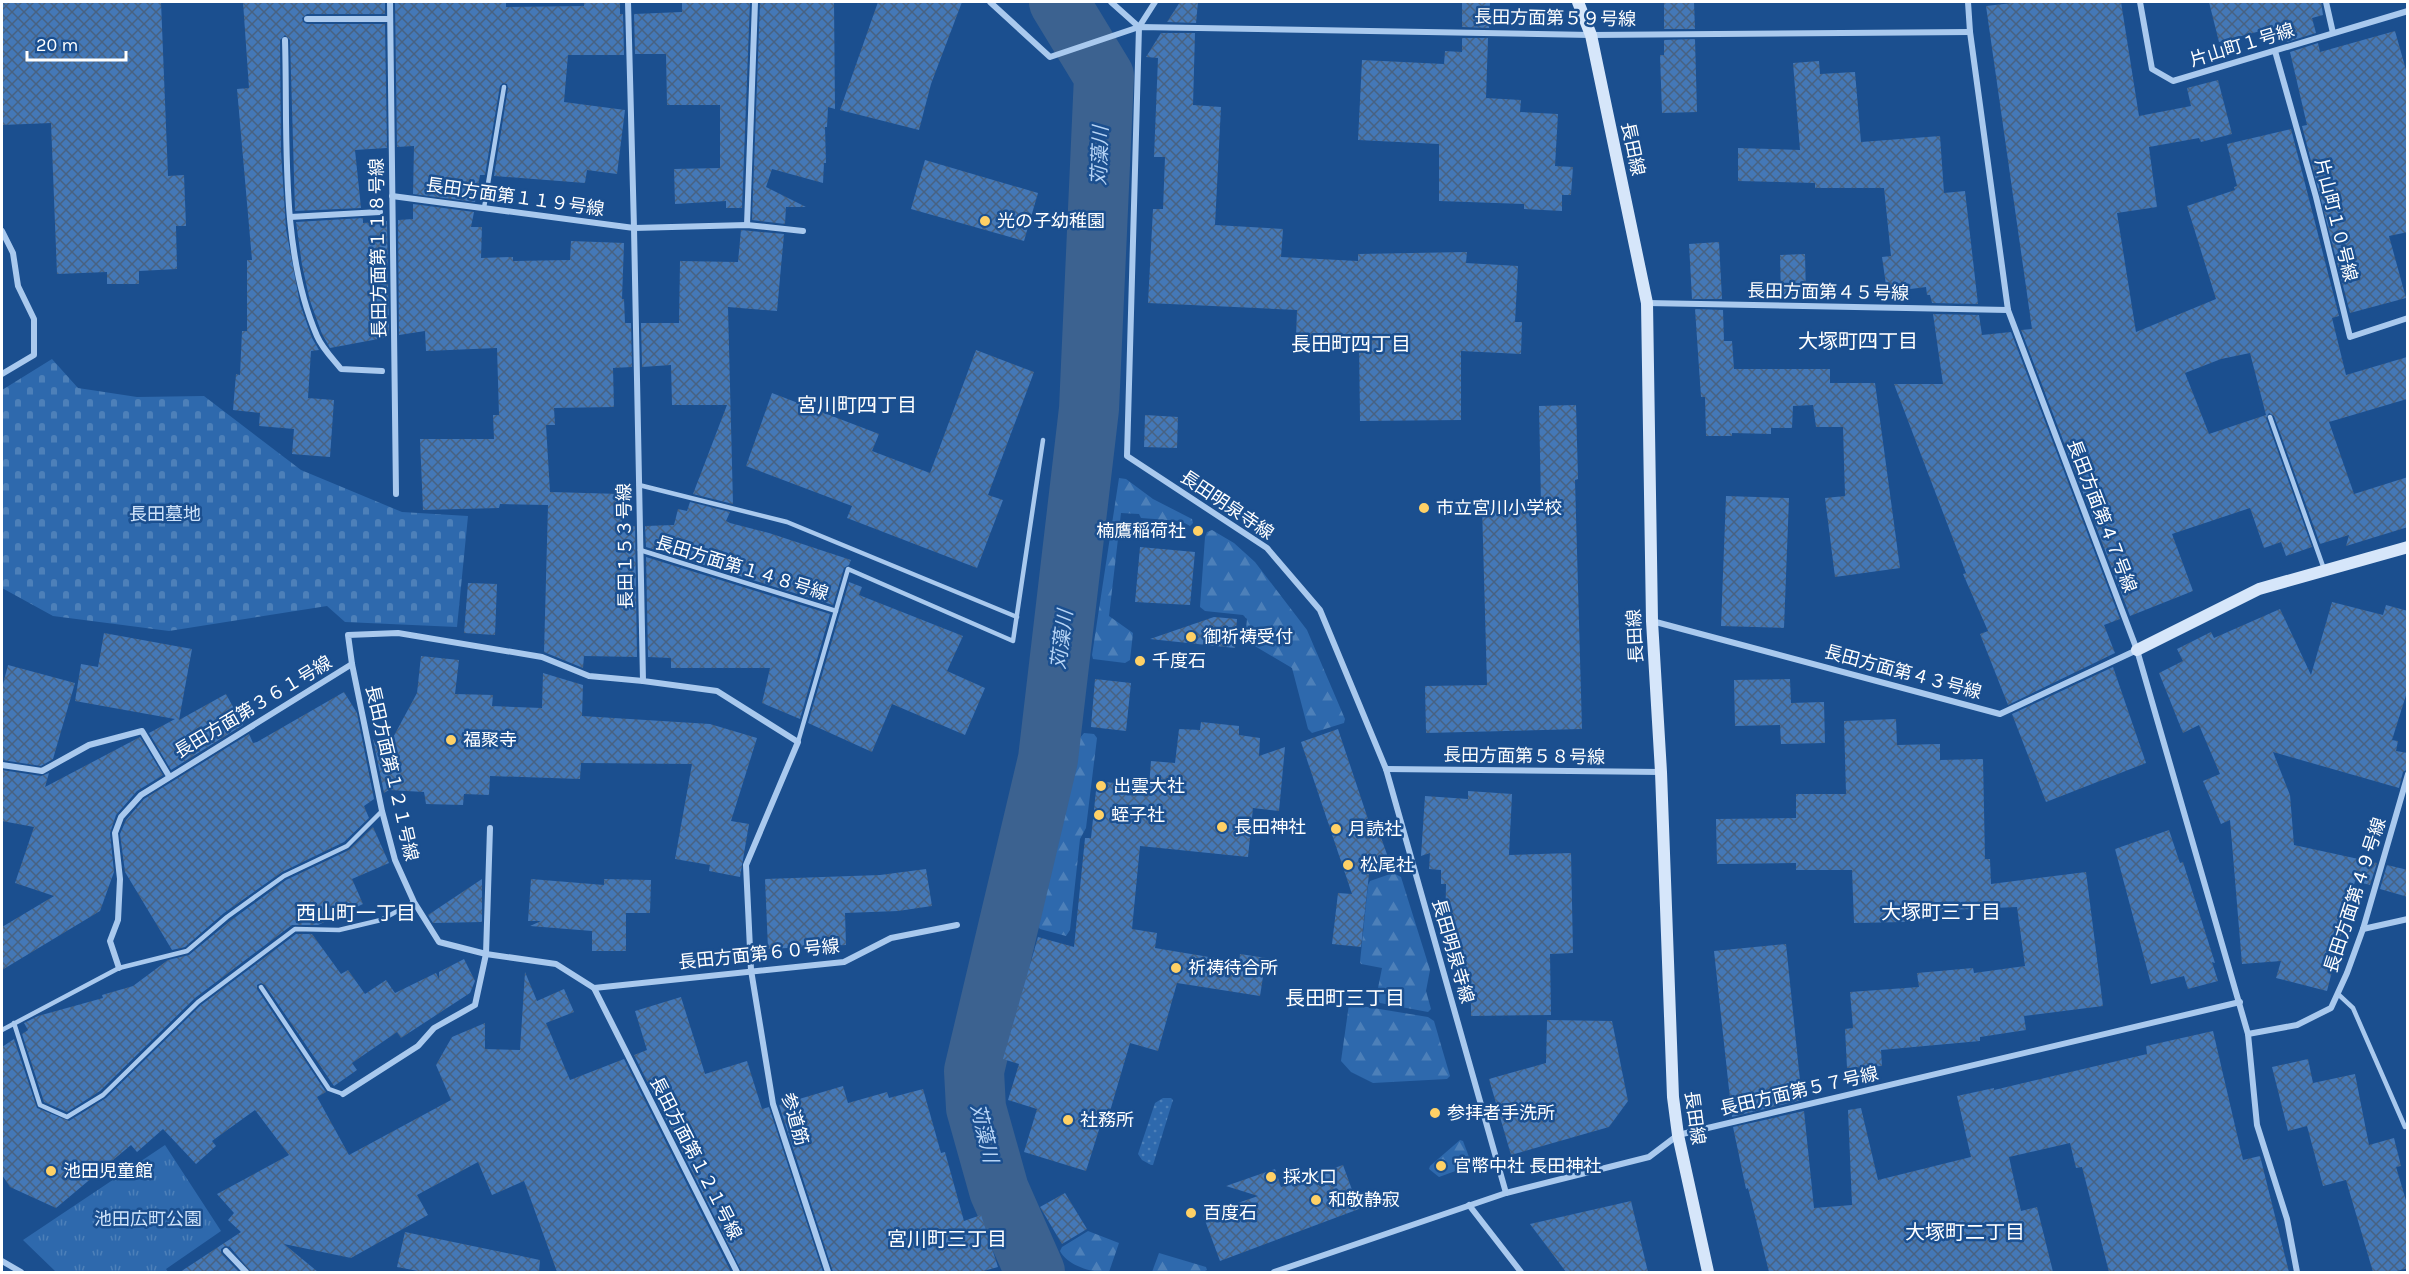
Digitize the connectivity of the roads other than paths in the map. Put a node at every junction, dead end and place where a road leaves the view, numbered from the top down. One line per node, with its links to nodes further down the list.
1 (390, 2): 13 (street, 長田方面第１１８号線)
2 (627, 2): 26 (street, 長田１５３号線)
3 (755, 2): 25 (street)
4 (990, 2): 14 (street, 長田方面第５９号線)
5 (1111, 2): 14 (street)
6 (1155, 2): 14 (street)
7 (1578, 2): 17 (street, 長田線)
8 (1968, 2): 15 (street, 長田方面第４７号線)
9 (2140, 2): 19 (street, 片山町１号線)
10 (2326, 2): 16 (street)
11 (2408, 11): 16 (street, 片山町１号線)
12 (307, 19): 13 (street)
13 (390, 19): 21 (street, 長田方面第１１８号線)
14 (1139, 27): 17 (street, 長田方面第５９号線); 49 (street, 長田明泉寺線)
15 (1970, 32): 17 (street, 長田方面第５９号線); 30 (street, 長田方面第４７号線)
16 (2333, 33): 19 (street, 片山町１号線)
17 (1591, 35): 29 (street, 長田線)
18 (285, 39): 24 (street)
19 (2275, 51): 31 (street, 片山町１０号線)
20 (504, 87): 22 (lane)
21 (392, 196): 22 (street, 長田方面第１１９号線); 37 (street, 長田方面第１１８号線)
22 (484, 208): 26 (street, 長田方面第１１９号線)
23 (380, 212): 24 (street)
24 (290, 217): 32 (street)
25 (747, 225): 26 (street, 長田方面第１１９号線); 28 (street, 長田方面第１１９号線)
26 (634, 228): 36 (street, 長田１５３号線)
27 (2, 231): 33 (street)
28 (803, 231)
29 (1647, 303): 30 (street, 長田方面第４５号線); 43 (street, 長田線)
30 (2008, 310): 44 (street, 長田方面第４７号線)
31 (2408, 318)
32 (382, 371)
33 (2, 374)
34 (2270, 417): 40 (lane)
35 (1043, 440): 42 (lane)
36 (639, 485): 39 (street, 長田１５３号線); 42 (lane)
37 (396, 494)
38 (2408, 547): 40 (street)
39 (640, 550): 41 (lane, 長田方面第１４８号線); 46 (street, 長田１５３号線)
40 (2325, 570): 44 (street)
41 (836, 611): 42 (lane); 47 (lane)
42 (1017, 617)
43 (1652, 621): 44 (street, 長田方面第４３号線); 50 (street, 長田線)
44 (2137, 650): 65 (street, 長田方面第４７号線)
45 (352, 664): 46 (street, 長田方面第１２１号線); 52 (street, 長田方面第３６１号線); 53 (street, 長田方面第１２１号線)
46 (643, 681): 47 (street)
47 (798, 742): 61 (street)
48 (2, 765): 52 (street, 長田方面第３６１号線)
49 (1386, 769): 50 (street, 長田方面第５８号線); 72 (street, 長田明泉寺線)
50 (1661, 772): 71 (street, 長田線)
51 (2408, 774): 58 (street, 長田方面第４９号線)
52 (169, 776): 60 (street, 長田方面第３６１号線)
53 (382, 811): 55 (street, 長田方面第１２１号線); 60 (lane)
54 (490, 828): 59 (street)
55 (414, 902): 59 (street, 長田方面第１２１号線); 66 (lane)
56 (2408, 919): 58 (street)
57 (957, 925): 61 (street, 長田方面第６０号線)
58 (2363, 929): 64 (street, 長田方面第４９号線)
59 (486, 954): 63 (street, 長田方面第１２１号線); 69 (street)
60 (119, 968): 66 (lane)
61 (751, 970): 63 (street, 長田方面第６０号線); 79 (street, 参道筋)
62 (261, 987): 69 (lane)
63 (594, 988): 78 (street, 長田方面第１２１号線)
64 (2338, 994): 68 (street, 長田方面第４９号線); 70 (lane)
65 (2240, 1002): 68 (street, 長田方面第４７号線); 71 (street, 長田方面第５７号線)
66 (14, 1023): 67 (lane)
67 (2, 1030)
68 (2248, 1034): 83 (street, 長田方面第４７号線)
69 (343, 1094)
70 (2405, 1127)
71 (1678, 1135): 72 (street, 長田方面第５７号線); 82 (street, 長田線)
72 (1506, 1193): 73 (street, 長田方面第５７号線)
73 (1469, 1205): 80 (street, 長田方面第５７号線); 81 (street)
74 (226, 1251): 77 (street)
75 (2, 1261): 76 (street)
76 (21, 1272)
77 (246, 1272)
78 (736, 1272)
79 (828, 1272)
80 (1274, 1272)
81 (1521, 1272)
82 (1708, 1272)
83 (2297, 1272)

